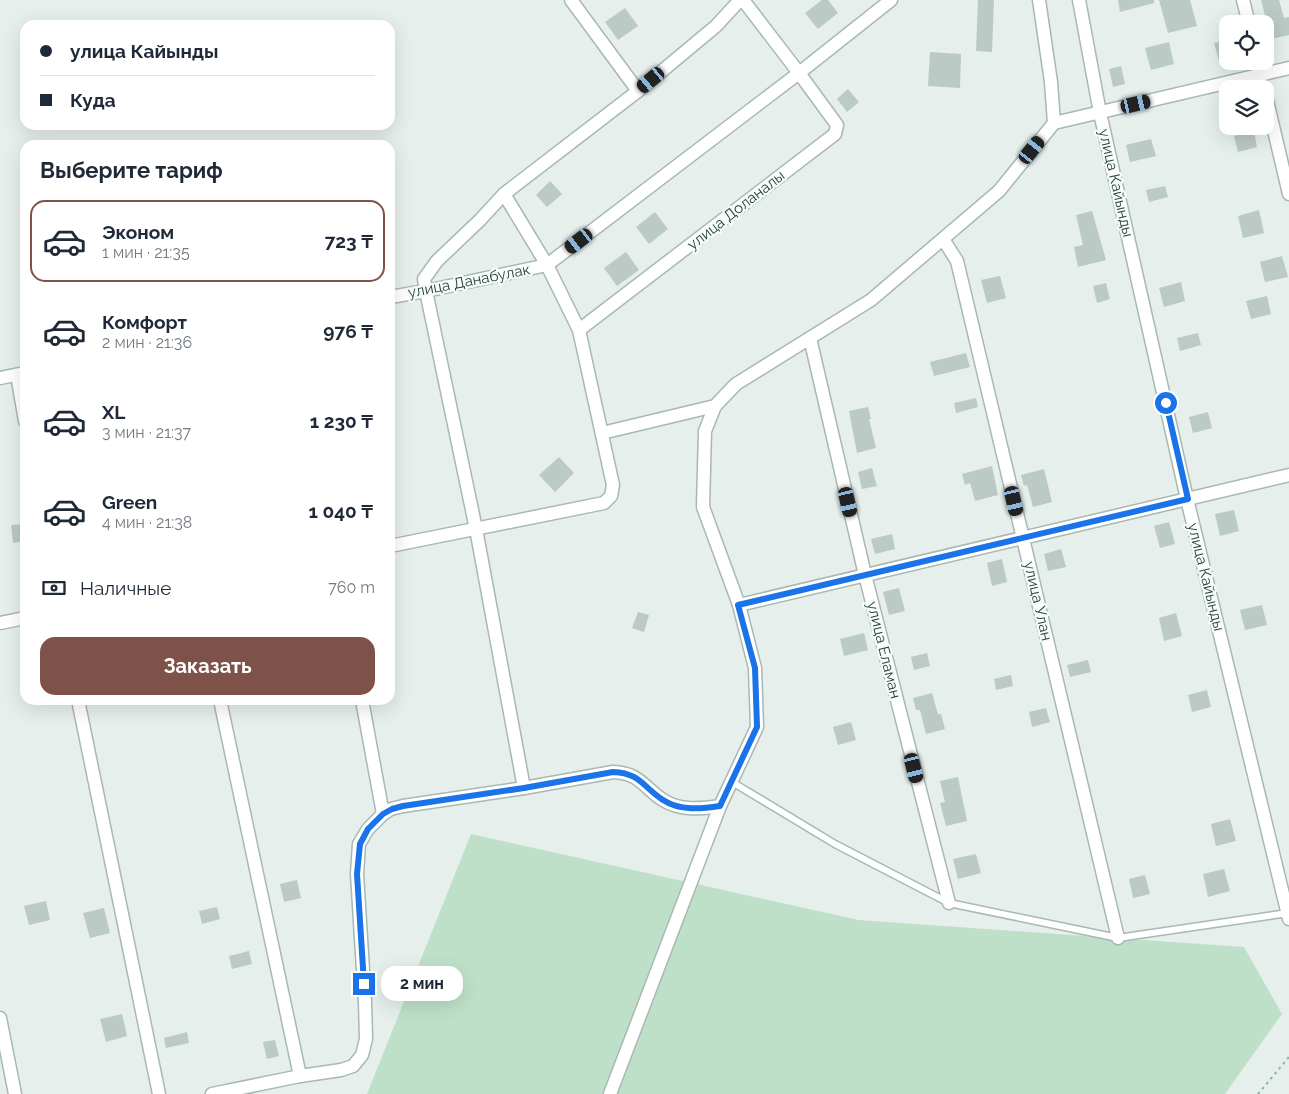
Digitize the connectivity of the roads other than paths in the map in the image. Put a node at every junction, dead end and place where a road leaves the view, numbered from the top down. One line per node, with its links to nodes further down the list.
1 (571, 0): 13 (street)
2 (742, 0): 10 (street, улица Доланалы); 13 (street)
3 (891, 0): 10 (street)
4 (1039, 0): 15 (street)
5 (1079, 0): 14 (street, улица Кайынды)
6 (1243, 0): 7 (street)
7 (1247, 15)
8 (1289, 68): 11 (street)
9 (1260, 70): 11 (street)
10 (799, 73): 20 (street); 23 (street, улица Доланалы)
11 (1261, 74): 12 (street); 14 (street)
12 (1262, 80)
13 (638, 91): 17 (street)
14 (1100, 113): 15 (street); 30 (street, улица Кайынды)
15 (1054, 123): 19 (street)
16 (1274, 129): 18 (street)
17 (504, 194): 20 (street); 21 (street)
18 (1289, 194)
19 (943, 238): 24 (street); 32 (street, улица Улан)
20 (547, 265): 21 (street, улица Данабулак); 23 (street)
21 (426, 291): 22 (street, улица Данабулак); 31 (street)
22 (395, 295)
23 (579, 330): 28 (street)
24 (810, 338): 27 (street); 34 (street, улица Еламан)
25 (20, 374): 26 (street)
26 (0, 378)
27 (715, 406): 28 (street); 35 (street)
28 (602, 433): 31 (street)
29 (1289, 475): 30 (street)
30 (1188, 499): 32 (street); 46 (street, улица Кайынды)
31 (476, 529): 33 (street); 42 (street)
32 (1023, 538): 34 (street); 47 (street, улица Улан)
33 (395, 545)
34 (865, 575): 35 (street); 45 (street, улица Еламан)
35 (738, 605): 41 (street)
36 (20, 619): 37 (street)
37 (0, 623)
38 (79, 705): 51 (street)
39 (221, 705): 49 (street)
40 (363, 705): 44 (street)
41 (732, 782): 43 (street); 45 (lane)
42 (524, 788): 43 (street); 44 (street)
43 (720, 806): 53 (street)
44 (383, 814): 49 (street)
45 (949, 903): 47 (lane)
46 (1288, 916): 47 (lane)
47 (1118, 938)
48 (0, 1018): 50 (street)
49 (300, 1076): 52 (street)
50 (15, 1094)
51 (159, 1094)
52 (212, 1094)
53 (610, 1094)

